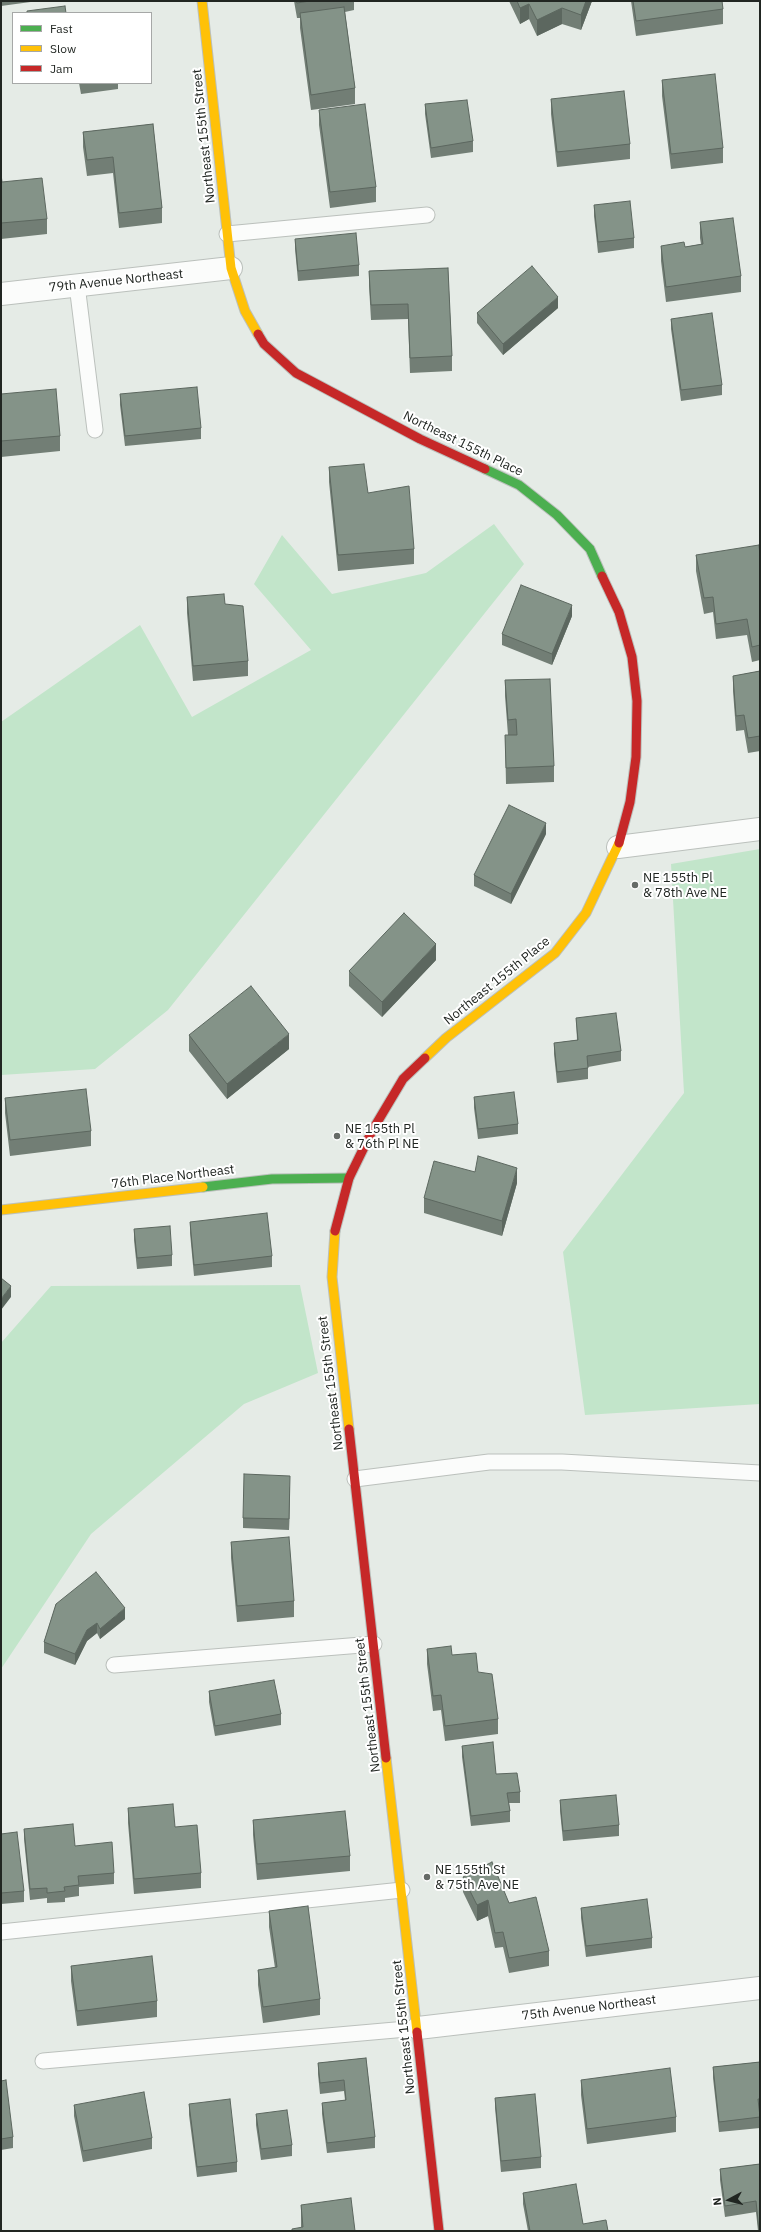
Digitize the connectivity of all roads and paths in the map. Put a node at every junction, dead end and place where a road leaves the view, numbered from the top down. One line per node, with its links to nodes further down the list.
1 (202, 1): 3 (street, Northeast 155th Street)
2 (427, 215): 3 (lane)
3 (227, 234): 4 (street, Northeast 155th Street)
4 (231, 268): 5 (street, 79th Avenue Northeast); 9 (street, Northeast 155th Place)
5 (77, 285): 6 (street, 79th Avenue Northeast); 7 (lane)
6 (1, 294)
7 (95, 430)
8 (760, 829): 9 (street)
9 (618, 848): 10 (street, Northeast 155th Place)
10 (349, 1178): 11 (street, 76th Place Northeast); 13 (street, Northeast 155th Street)
11 (1, 1210)
12 (760, 1473): 13 (lane)
13 (356, 1479): 14 (street, Northeast 155th Street)
14 (374, 1644): 15 (lane); 16 (street, Northeast 155th Street)
15 (114, 1665)
16 (402, 1890): 17 (lane); 19 (street, Northeast 155th Street)
17 (1, 1932)
18 (760, 1988): 19 (street, 75th Avenue Northeast)
19 (418, 2028): 20 (lane); 21 (street, Northeast 155th Street)
20 (43, 2061)
21 (439, 2231)

